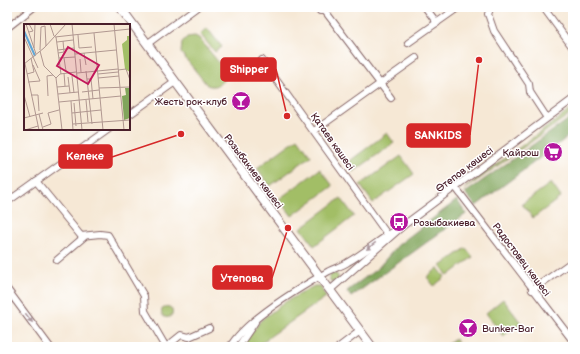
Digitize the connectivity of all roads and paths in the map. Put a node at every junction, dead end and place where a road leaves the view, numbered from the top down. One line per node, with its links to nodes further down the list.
1 (34, 7): 12 (street)
2 (120, 7): 14 (main road, Розыбакиев көшесі)
3 (197, 7): 14 (street)
4 (317, 7): 10 (street)
5 (331, 7): 10 (street)
6 (425, 7): 11 (street)
7 (459, 7): 11 (street)
8 (491, 7): 23 (street)
9 (543, 7): 15 (street)
10 (325, 11): 19 (street)
11 (437, 23): 13 (street)
12 (7, 28)
13 (408, 43)
14 (147, 44): 18 (main road, Розыбакиев көшесі)
15 (573, 48)
16 (416, 58): 19 (street)
17 (262, 60): 25 (street, Қатаев көшесі)
18 (175, 82): 22 (street); 34 (main road, Розыбакиев көшесі)
19 (380, 83): 20 (street); 25 (street)
20 (391, 98)
21 (573, 99): 23 (street, Өтепов көшесі)
22 (130, 114)
23 (548, 118): 27 (street, Өтепов көшесі)
24 (108, 130): 26 (street)
25 (314, 131): 30 (street, Қатаев көшесі)
26 (36, 181): 28 (street); 31 (street)
27 (456, 188): 29 (street, Өтепов көшесі); 37 (street, Радостовец көшесі)
28 (7, 202)
29 (404, 225): 30 (street, Өтепов көшесі); 36 (street, Өтепов көшесі)
30 (387, 234): 34 (street, Өтепов көшесі, one-way to 34)
31 (84, 237): 32 (street); 43 (street)
32 (57, 260)
33 (573, 261): 37 (street)
34 (320, 277): 36 (main road, Розыбакиев көшесі); 38 (street, Өтепов көшесі)
35 (7, 289): 42 (street, one-way to 42)
36 (330, 290): 40 (main road, Розыбакиев көшесі)
37 (532, 290): 41 (street, Радостовец көшесі)
38 (256, 320): 44 (street, Өтепов көшесі); 45 (street, Өтепов көшесі)
39 (209, 328): 43 (street)
40 (360, 331): 46 (street); 47 (main road, Розыбакиев көшесі)
41 (573, 341)
42 (50, 347)
43 (166, 347)
44 (230, 347)
45 (238, 347)
46 (339, 347)
47 (372, 347)

